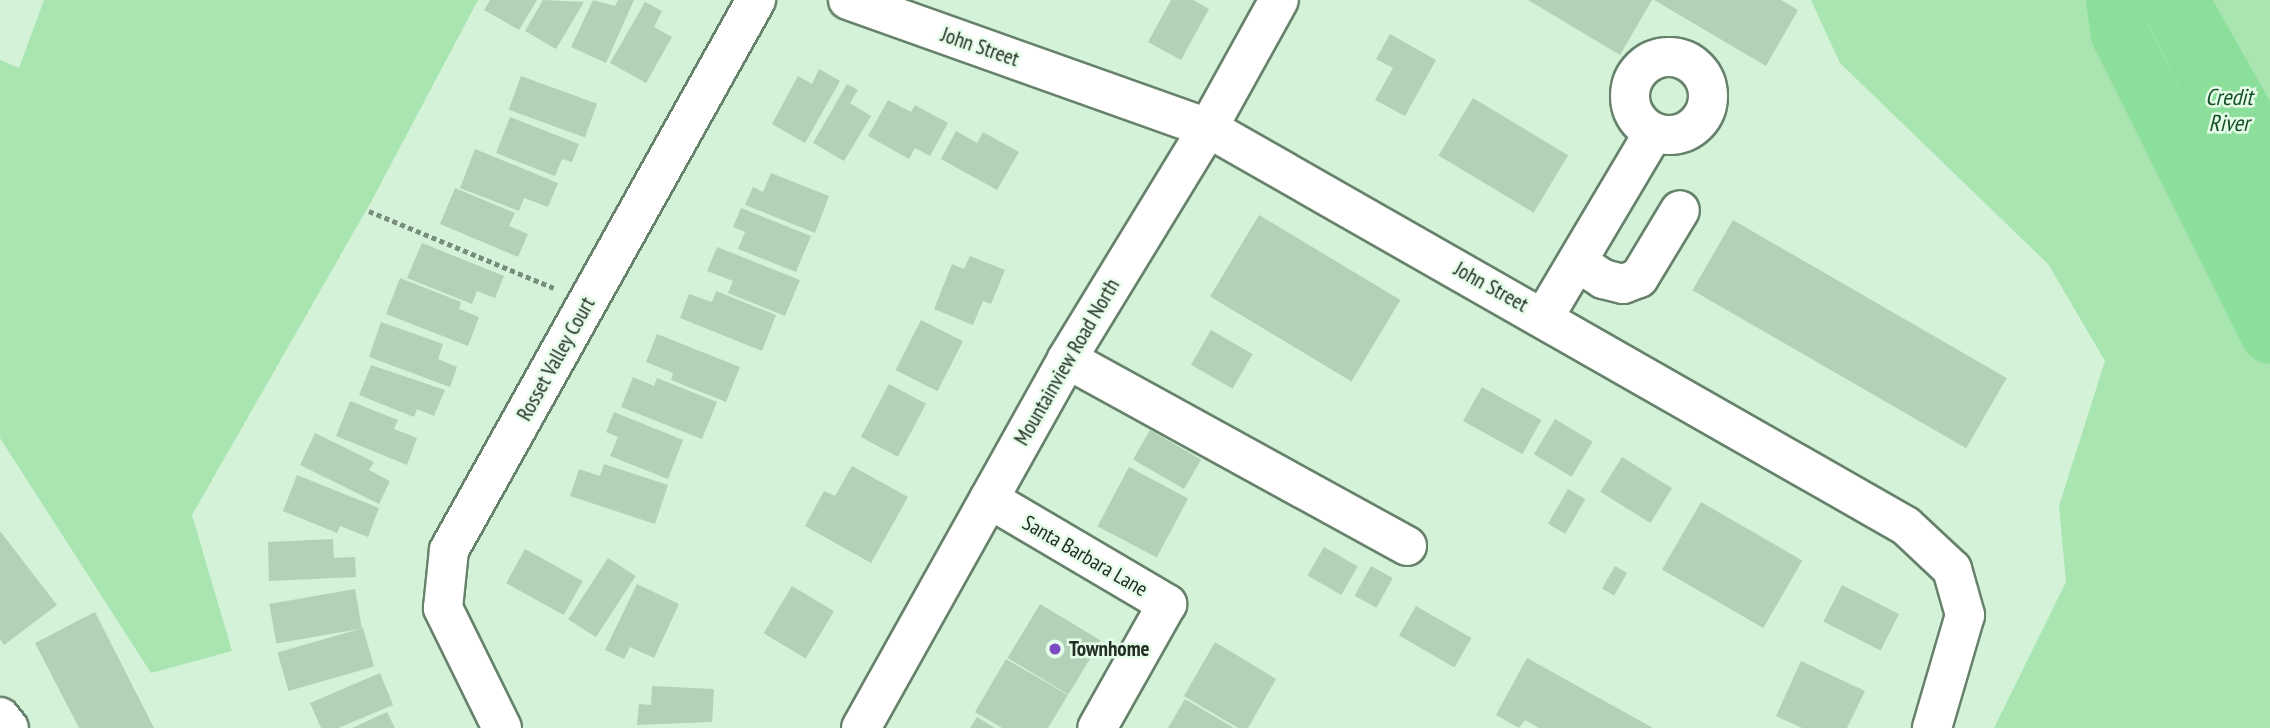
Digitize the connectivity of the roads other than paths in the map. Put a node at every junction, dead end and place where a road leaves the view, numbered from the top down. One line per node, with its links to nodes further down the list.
1 (756, 0): 14 (street, Rosset Valley Court)
2 (848, 0): 4 (street, John Street)
3 (1279, 0): 4 (street, Mountainview Road North)
4 (1208, 128): 8 (street, John Street); 9 (street, Mountainview Road North)
5 (1654, 132): 7 (street)
6 (1680, 210): 7 (street)
7 (1577, 262): 8 (street)
8 (1544, 317): 17 (street, John Street)
9 (1067, 359): 10 (street, Mountainview Road North); 11 (street)
10 (989, 499): 15 (street, Mountainview Road North); 16 (street, Santa Barbara Lane)
11 (1407, 546)
12 (0, 717): 13 (street)
13 (9, 728)
14 (502, 728)
15 (861, 728)
16 (1097, 728)
17 (1932, 728)

